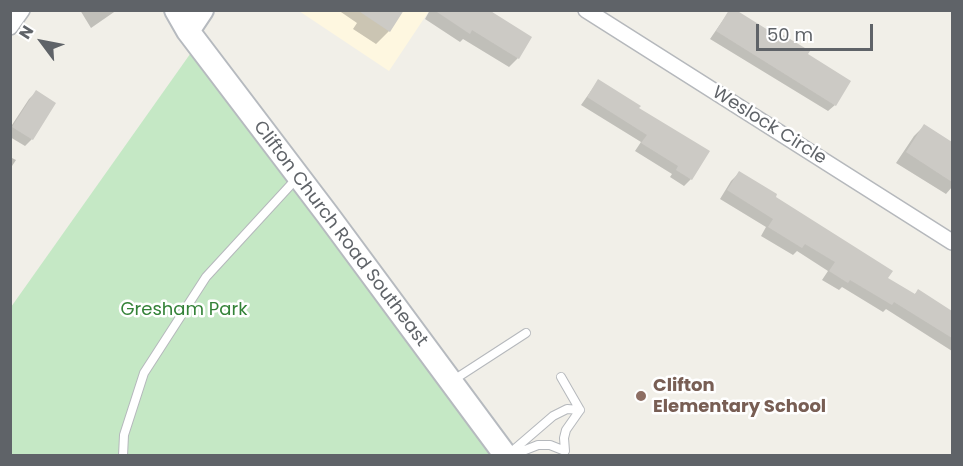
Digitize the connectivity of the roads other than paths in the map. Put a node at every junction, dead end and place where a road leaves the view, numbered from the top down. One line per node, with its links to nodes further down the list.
1 (22, 10): 5 (street)
2 (176, 10): 6 (street, Clifton Church Road Southeast)
3 (202, 10): 6 (street)
4 (586, 10): 8 (street, Weslock Circle)
5 (10, 27)
6 (188, 31): 7 (street, Clifton Church Road Southeast)
7 (298, 177): 11 (street, Clifton Church Road Southeast); 13 (lane)
8 (952, 242)
9 (526, 333): 11 (lane)
10 (561, 377): 12 (lane)
11 (450, 382): 14 (street, Clifton Church Road Southeast)
12 (580, 410): 14 (lane); 14 (lane)
13 (123, 456)
14 (508, 456)

